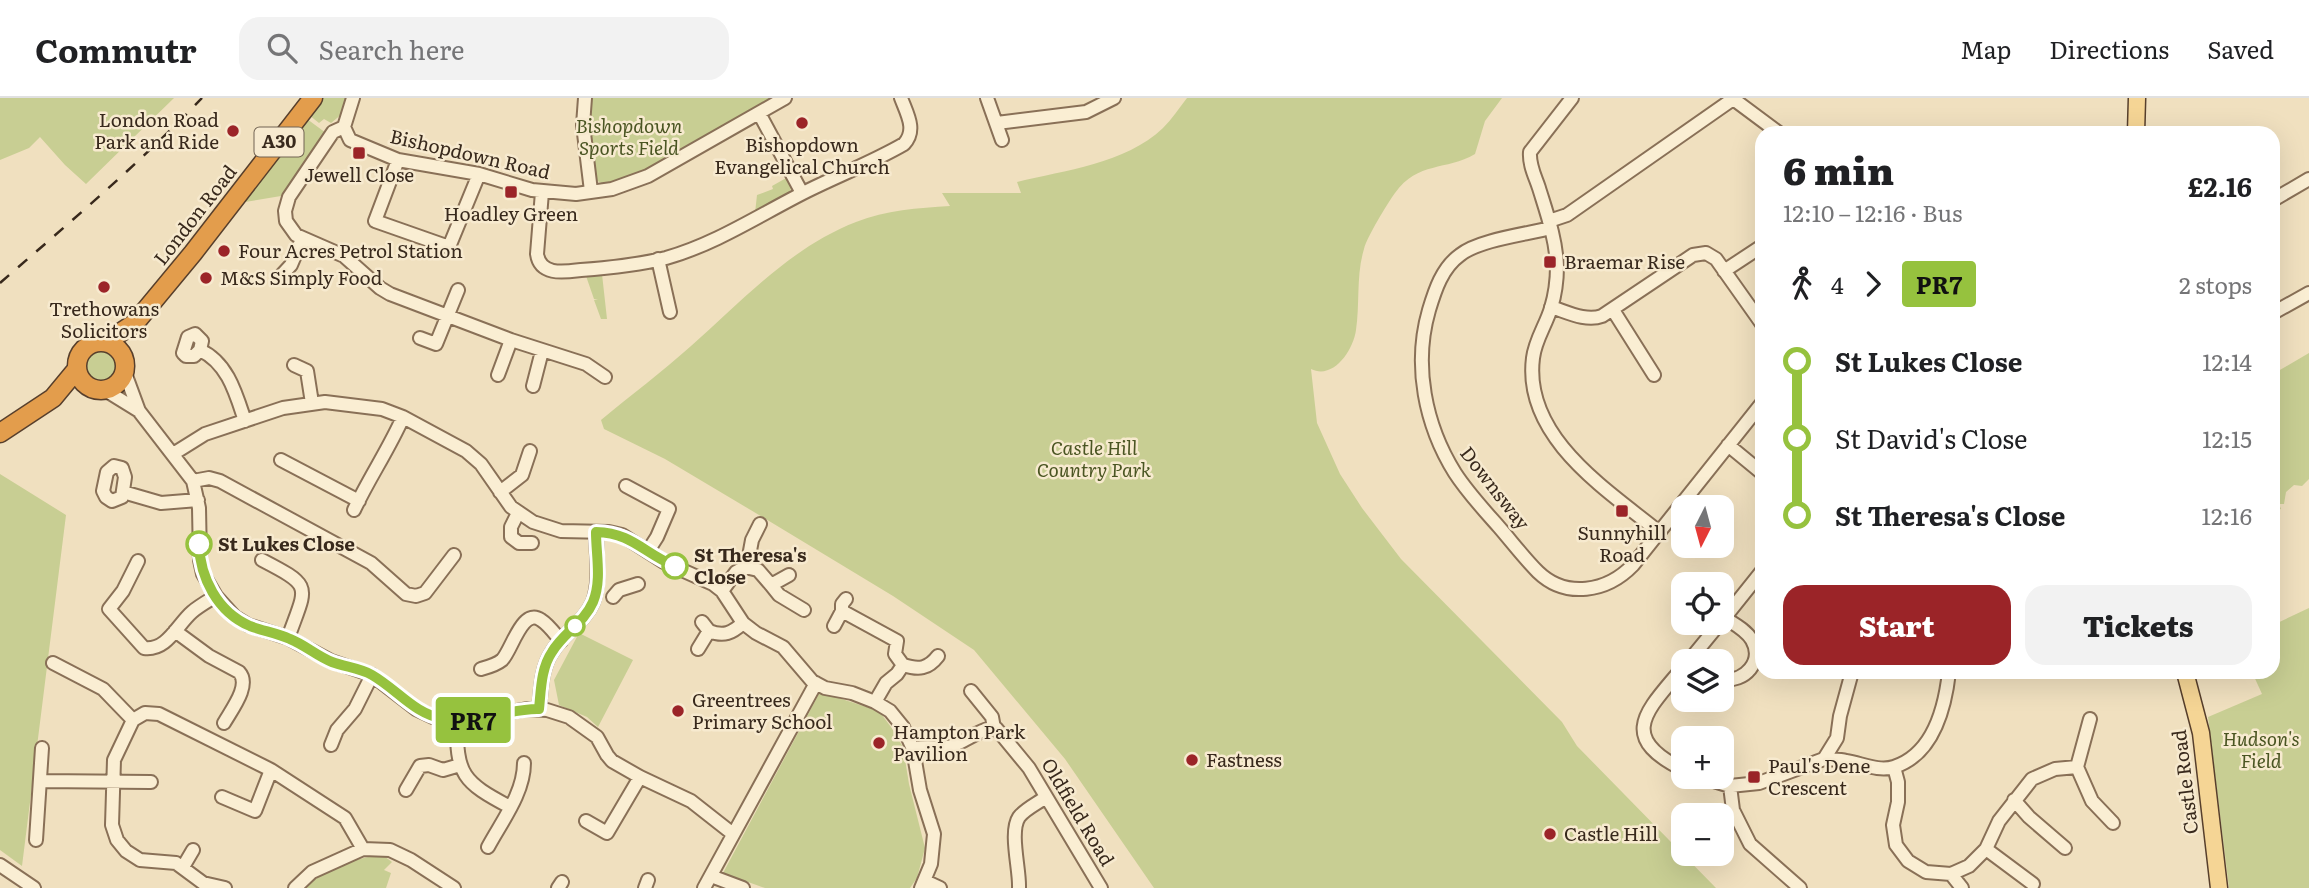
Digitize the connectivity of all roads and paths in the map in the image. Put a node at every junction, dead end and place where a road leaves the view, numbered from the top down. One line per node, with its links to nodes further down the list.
1 (313, 98): 38 (highway, London Road / A30)
2 (353, 98): 15 (street)
3 (585, 98): 20 (street)
4 (785, 98): 11 (street, Bishopdown Road)
5 (901, 98): 22 (street)
6 (987, 98): 12 (street)
7 (1114, 98): 12 (street)
8 (1572, 98): 24 (street)
9 (1733, 98): 13 (street); 24 (street, Downsway)
10 (2139, 100): 14 (main road)
11 (759, 113): 20 (street, Bishopdown Road); 22 (street)
12 (997, 123): 16 (street)
13 (1770, 126)
14 (2137, 126)
15 (344, 127): 17 (street, Bishopdown Road); 25 (street)
16 (1002, 140)
17 (398, 160): 18 (street, Bishopdown Road); 18 (street)
18 (479, 174): 21 (street, Bishopdown Road)
19 (2309, 178): 23 (street)
20 (592, 191): 21 (street, Bishopdown Road)
21 (542, 192): 27 (street)
22 (802, 193): 27 (street)
23 (2280, 196)
24 (1550, 225): 32 (street); 72 (street, Downsway)
25 (302, 239): 29 (street); 37 (street)
26 (1755, 251): 28 (street)
27 (659, 259): 35 (street)
28 (1724, 271): 34 (street); 36 (street)
29 (279, 278)
30 (458, 290): 37 (street)
31 (2309, 293): 33 (street)
32 (1551, 307): 34 (street); 72 (street)
33 (2280, 309)
34 (1613, 310): 47 (street)
35 (670, 312)
36 (1755, 314)
37 (448, 316): 39 (street); 40 (street)
38 (135, 324): 41 (highway, London Road / A30); 45 (highway, London Road / A30)
39 (420, 338)
40 (511, 340): 43 (street); 48 (street)
41 (106, 342): 45 (highway); 46 (highway)
42 (200, 350): 57 (street)
43 (542, 351): 49 (street); 50 (street)
44 (294, 365): 53 (street)
45 (124, 366): 51 (highway); 54 (street)
46 (77, 369): 51 (highway); 52 (highway)
47 (1654, 374)
48 (498, 375)
49 (605, 376)
50 (533, 386)
51 (99, 390): 52 (highway); 54 (street)
52 (52, 398): 58 (highway)
53 (312, 403): 56 (street); 57 (street)
54 (139, 411): 61 (street)
55 (1755, 411): 59 (street)
56 (403, 417): 62 (street); 67 (street)
57 (245, 421): 61 (street)
58 (0, 433)
59 (1728, 445): 63 (street); 72 (street)
60 (530, 451): 67 (street)
61 (173, 454): 64 (street)
62 (281, 460)
63 (1755, 467)
64 (193, 481): 68 (street); 75 (street)
65 (626, 486): 74 (street)
66 (123, 492): 68 (street)
67 (500, 492): 69 (street)
68 (198, 500): 85 (street)
69 (518, 513): 71 (street); 73 (street)
70 (760, 524): 78 (street)
71 (596, 532): 74 (street); 84 (street)
72 (1659, 532)
73 (532, 543)
74 (648, 551): 83 (street)
75 (454, 555)
76 (262, 560): 93 (street)
77 (138, 561): 91 (street)
78 (747, 567): 82 (street); 83 (street)
79 (789, 575): 82 (street)
80 (1755, 581): 86 (street)
81 (638, 584): 84 (street)
82 (771, 585): 87 (street)
83 (722, 591): 88 (street)
84 (596, 592): 94 (street)
85 (216, 596): 91 (street); 93 (street)
86 (1734, 606)
87 (804, 610)
88 (743, 622): 95 (street); 107 (street)
89 (834, 626): 99 (street)
90 (1734, 628): 105 (street)
91 (175, 631): 114 (street)
92 (1711, 635): 96 (street)
93 (288, 638): 101 (street)
94 (561, 641): 100 (street); 110 (street)
95 (698, 649)
96 (1699, 649)
97 (937, 656): 99 (street)
98 (53, 663): 112 (street)
99 (903, 665): 109 (street)
100 (481, 669)
101 (372, 675): 113 (street); 117 (street)
102 (1850, 679): 116 (street)
103 (1948, 679): 125 (street)
104 (2187, 679): 165 (main road, Castle Road)
105 (1734, 680)
106 (1671, 682): 123 (street)
107 (816, 683): 109 (street); 141 (street)
108 (971, 691): 115 (street, Oldfield Road)
109 (875, 702): 119 (street)
110 (539, 709): 113 (street); 128 (street)
111 (2090, 719): 126 (street)
112 (133, 720): 127 (street); 131 (street)
113 (457, 721): 124 (street)
114 (224, 723)
115 (995, 728): 119 (street); 136 (street, Oldfield Road)
116 (1837, 738): 120 (street); 121 (street)
117 (331, 745)
118 (42, 748): 129 (street)
119 (914, 750): 152 (street)
120 (1824, 759): 121 (street); 132 (street)
121 (1847, 761): 125 (street)
122 (524, 763): 138 (street)
123 (1671, 763)
124 (460, 765): 134 (street); 138 (street)
125 (1894, 767): 150 (street)
126 (2077, 767): 137 (street); 140 (street)
127 (271, 770): 135 (street); 145 (street)
128 (640, 777): 139 (street); 141 (street)
129 (40, 781): 131 (street); 142 (street)
130 (151, 782): 131 (street)
131 (113, 783): 149 (street)
132 (1734, 785)
133 (1730, 789): 163 (street)
134 (406, 790)
135 (222, 797)
136 (1046, 797): 161 (street); 162 (street, Oldfield Road)
137 (2014, 800): 144 (street); 146 (street)
138 (510, 807): 143 (street)
139 (586, 821)
140 (2113, 823)
141 (733, 834): 151 (street)
142 (36, 841)
143 (488, 847)
144 (2065, 848)
145 (363, 849): 156 (street); 157 (street)
146 (1986, 849): 150 (street); 153 (street)
147 (192, 850): 149 (street)
148 (0, 865): 154 (street)
149 (183, 867): 155 (street)
150 (1951, 874): 164 (street)
151 (711, 876): 158 (street); 159 (street)
152 (923, 884): 160 (street)
153 (2033, 884)
154 (34, 888)
155 (225, 888)
156 (295, 888)
157 (454, 888)
158 (704, 888)
159 (743, 888)
160 (940, 888)
161 (1019, 888)
162 (1101, 888)
163 (1800, 888)
164 (1962, 888)
165 (2219, 888)

